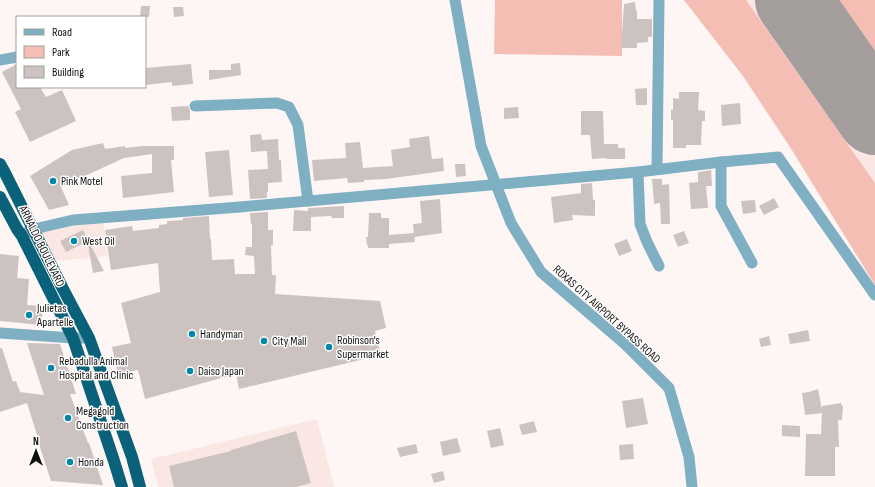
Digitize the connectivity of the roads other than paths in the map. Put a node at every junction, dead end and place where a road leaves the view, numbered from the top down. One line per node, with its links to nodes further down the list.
1 (455, 0): 22 (street, ROXAS CITY AIRPORT BYPASS ROAD)
2 (659, 0): 8 (street)
3 (16, 57): 4 (street)
4 (0, 60)
5 (195, 106): 11 (street)
6 (720, 162): 8 (street); 14 (street); 16 (street)
7 (2, 169): 12 (highway, ARNALDO BOULEVARD)
8 (658, 170): 9 (street)
9 (638, 172): 11 (street); 15 (street)
10 (0, 197): 13 (highway, ARNALDO BOULEVARD)
11 (308, 201): 12 (street)
12 (34, 229): 13 (street); 19 (highway, ARNALDO BOULEVARD)
13 (22, 236): 18 (highway, ARNALDO BOULEVARD)
14 (752, 263)
15 (659, 266)
16 (875, 295)
17 (0, 333): 18 (street)
18 (73, 338): 19 (street); 20 (highway, ARNALDO BOULEVARD)
19 (89, 338): 21 (highway, ARNALDO BOULEVARD)
20 (122, 487)
21 (140, 487)
22 (692, 487)

